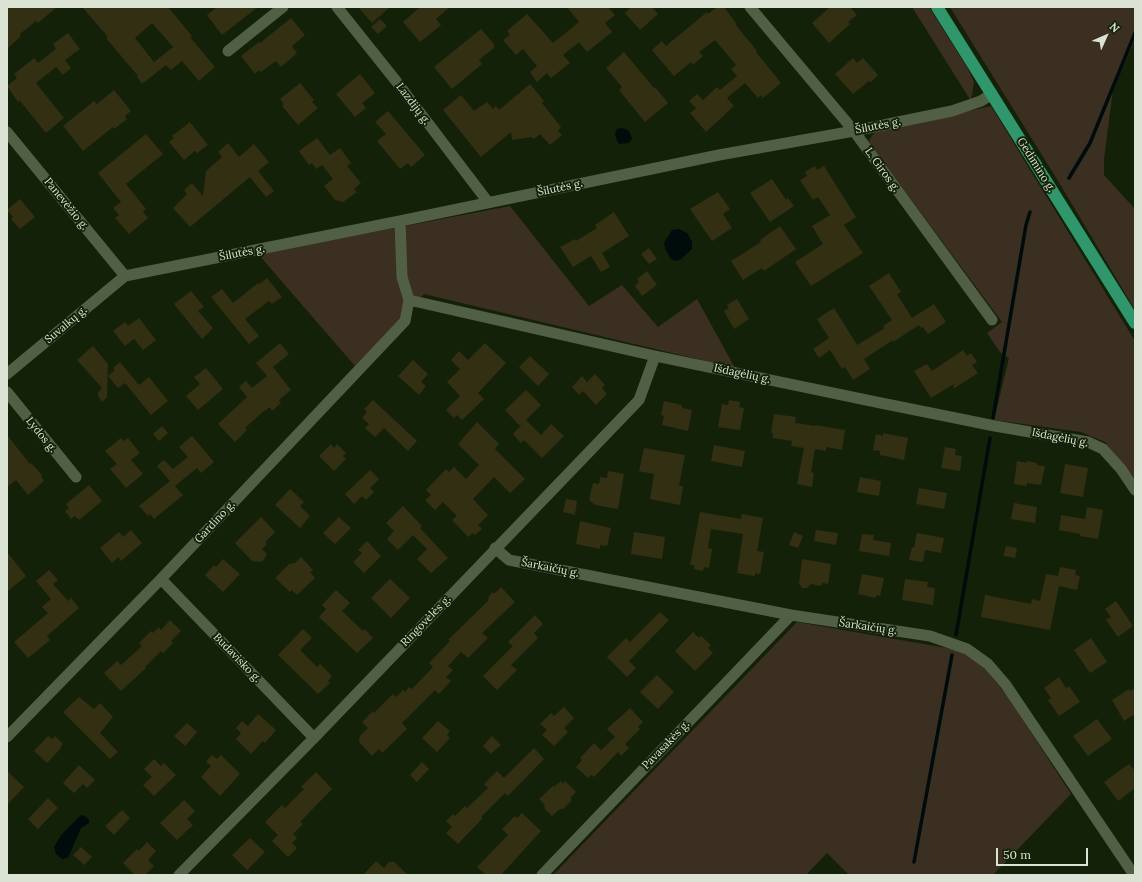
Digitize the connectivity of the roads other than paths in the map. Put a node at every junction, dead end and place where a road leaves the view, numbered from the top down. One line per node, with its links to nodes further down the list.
1 (283, 7): 5 (street)
2 (337, 7): 9 (street, Lazdijų g.)
3 (750, 7): 7 (street, L. Giros g.)
4 (937, 7): 6 (highway, Gedimino g.)
5 (228, 51)
6 (992, 94): 7 (street, Šilutės g.); 14 (highway, Gedimino g.)
7 (854, 131): 9 (street, Šilutės g.); 13 (street, L. Giros g.)
8 (7, 132): 11 (street, Panevėžio g.)
9 (488, 202): 10 (street, Šilutės g.)
10 (400, 221): 11 (street, Šilutės g.); 12 (street)
11 (125, 276): 16 (street, Suvalkų g.)
12 (409, 300): 15 (street, Išdagėlių g.); 21 (street, Gardino g.)
13 (992, 320)
14 (1135, 323)
15 (655, 356): 19 (street, Išdagėlių g.); 20 (street, Ringovėlės g.)
16 (7, 374)
17 (7, 392): 18 (street, Lydos g.)
18 (76, 477)
19 (1135, 490)
20 (496, 548): 22 (street, Šarkaičių g.); 24 (street, Ringovėlės g.)
21 (161, 579): 23 (street, Gardino g.); 24 (street, Budavisko g.)
22 (791, 615): 25 (street, Šarkaičių g.); 27 (street, Pavasakės g.)
23 (7, 737)
24 (314, 738): 26 (street, Ringovėlės g.)
25 (1134, 874)
26 (179, 875)
27 (542, 875)

